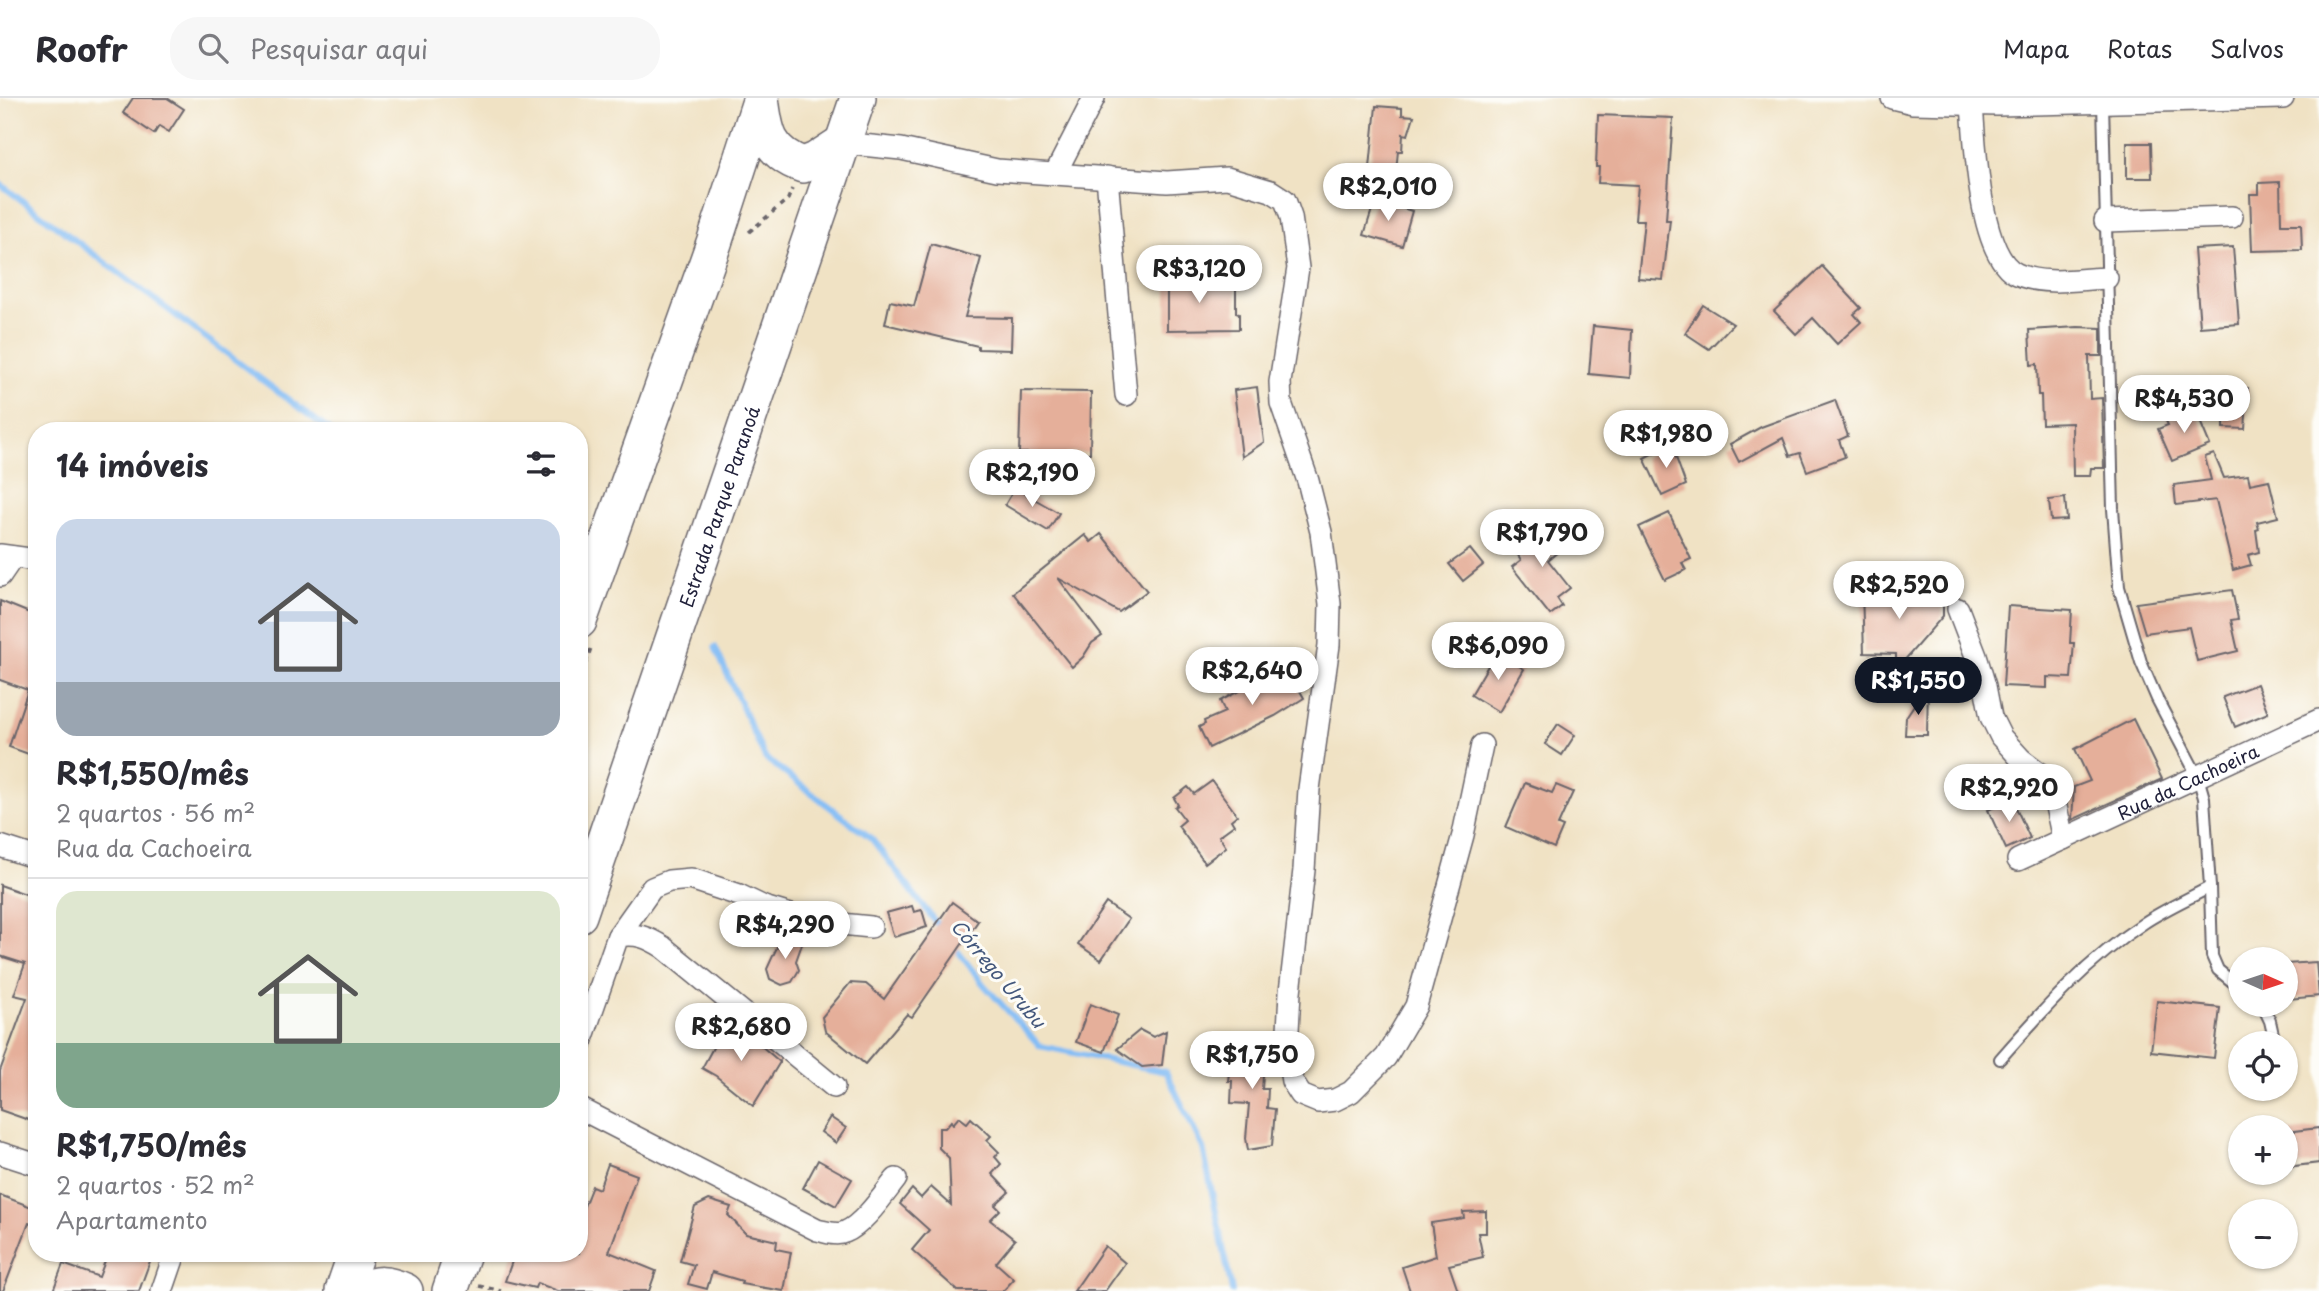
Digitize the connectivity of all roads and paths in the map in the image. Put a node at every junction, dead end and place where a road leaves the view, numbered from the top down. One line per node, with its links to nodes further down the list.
1 (761, 98): 9 (main road); 21 (main road)
2 (858, 98): 8 (main road, Estrada Parque Paranoá)
3 (1094, 98): 10 (street)
4 (1892, 98): 6 (street)
5 (2283, 98): 7 (street)
6 (1978, 102): 7 (street); 15 (street)
7 (2103, 102): 13 (lane)
8 (842, 143): 9 (main road); 10 (street); 30 (main road, Estrada Parque Paranoá)
9 (803, 165): 14 (path)
10 (1055, 174): 11 (street)
11 (1107, 177): 16 (street); 23 (street)
12 (2232, 217): 13 (street)
13 (2105, 221): 15 (lane)
14 (744, 238)
15 (2107, 278): 24 (lane)
16 (1126, 395)
17 (6, 556): 18 (street); 19 (street)
18 (28, 559)
19 (0, 576)
20 (1958, 609): 25 (street)
21 (588, 621)
22 (2319, 720): 24 (street, Rua da Cachoeira)
23 (1482, 746)
24 (2198, 776): 25 (street, Rua da Cachoeira); 29 (lane)
25 (2063, 839): 28 (street, Rua da Cachoeira)
26 (0, 846): 27 (street)
27 (28, 855)
28 (2018, 860)
29 (2210, 887): 33 (lane); 35 (lane)
30 (588, 889)
31 (871, 927): 32 (street)
32 (618, 936): 34 (street); 36 (street)
33 (2228, 978)
34 (588, 1022)
35 (2000, 1059)
36 (834, 1087)
37 (588, 1113): 40 (street)
38 (0, 1153): 39 (street)
39 (28, 1162)
40 (897, 1179)
41 (172, 1262): 44 (street)
42 (353, 1262): 45 (main road)
43 (460, 1262): 48 (main road)
44 (162, 1291)
45 (343, 1291)
46 (359, 1291): 47 (main road)
47 (405, 1291)
48 (450, 1291)

